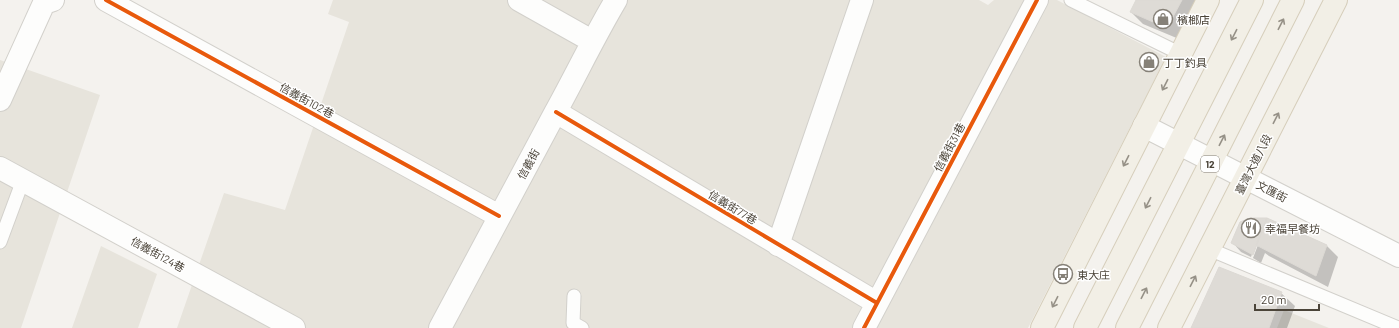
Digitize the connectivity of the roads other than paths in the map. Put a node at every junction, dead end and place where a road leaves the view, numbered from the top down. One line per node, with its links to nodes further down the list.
1 (53, 0): 14 (street)
2 (106, 0): 22 (street, 信義街102巷)
3 (519, 0): 12 (street)
4 (616, 0): 12 (street, 信義街)
5 (862, 0): 24 (street)
6 (1037, 0): 28 (street, 信義街31巷)
7 (1072, 0): 13 (lane)
8 (1208, 0): 13 (main road)
9 (1252, 0): 17 (main road, one-way to 17)
10 (1293, 0): 18 (main road, 12, one-way to 10)
11 (1336, 0): 20 (main road, 臺灣大道八段, one-way to 11)
12 (592, 41): 15 (street, 信義街)
13 (1181, 54): 16 (main road, one-way to 16)
14 (0, 100)
15 (556, 112): 22 (street, 信義街); 24 (street, 信義街77巷)
16 (1144, 126): 17 (street, 文匯街); 33 (main road, one-way to 33)
17 (1178, 144): 18 (street, 文匯街); 34 (main road, one-way to 34)
18 (1212, 161): 20 (street, 文匯街); 35 (main road, 12, one-way to 18)
19 (0, 168): 21 (street, 信義街124巷)
20 (1246, 177): 25 (main road, 臺灣大道八段); 26 (street, 文匯街)
21 (22, 180): 23 (lane); 29 (street, 信義街124巷)
22 (499, 216): 30 (street, 信義街)
23 (0, 242)
24 (778, 245): 28 (street, 信義街77巷)
25 (1209, 249): 36 (main road, 臺灣大道八段, one-way to 25); 37 (lane)
26 (1399, 256)
27 (574, 296): 31 (lane)
28 (878, 303): 32 (street)
29 (294, 328)
30 (440, 328)
31 (582, 328)
32 (864, 328)
33 (1042, 328)
34 (1085, 328)
35 (1127, 328)
36 (1169, 328)
37 (1398, 328)

